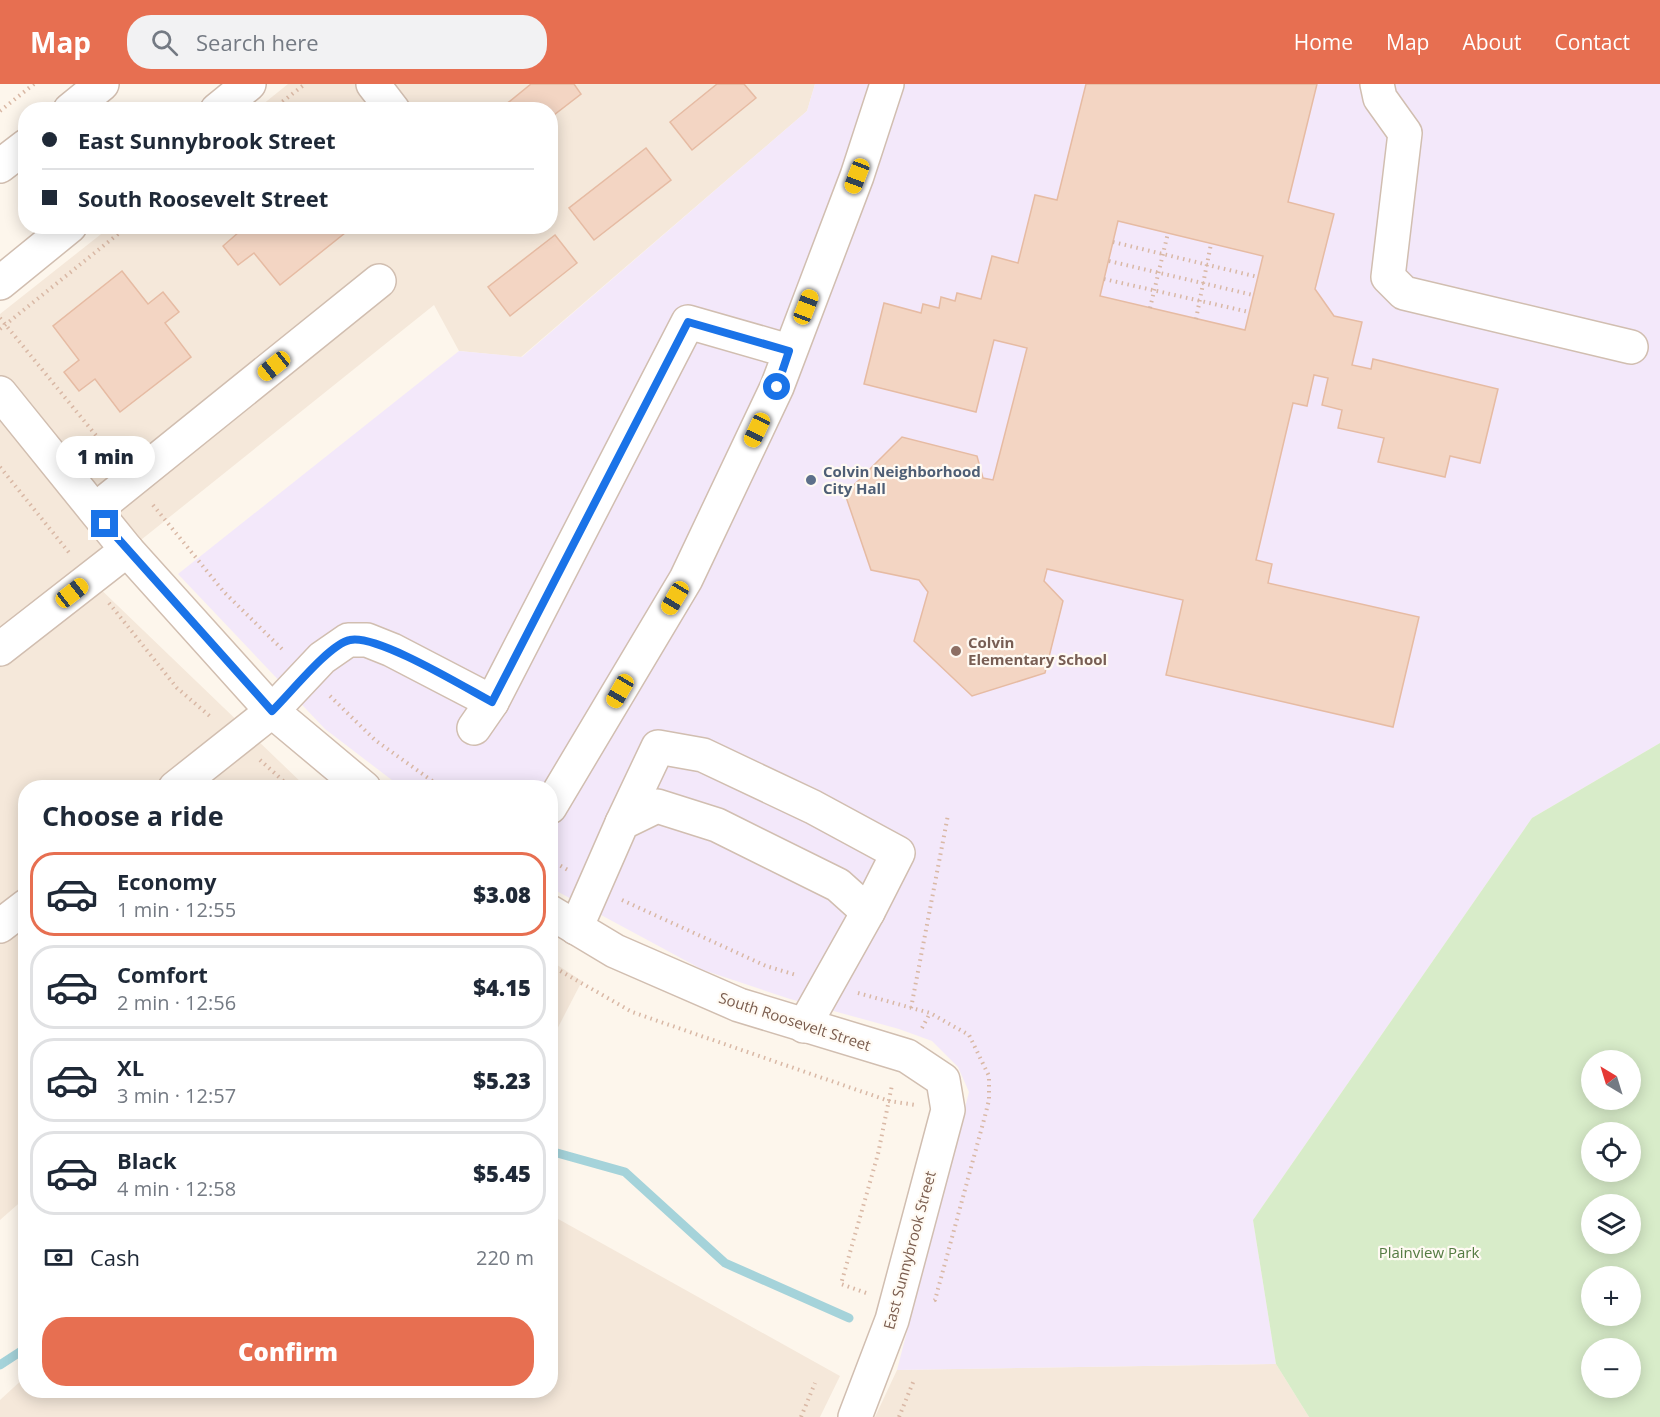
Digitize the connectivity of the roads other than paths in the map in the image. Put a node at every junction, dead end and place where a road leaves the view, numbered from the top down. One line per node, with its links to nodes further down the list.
1 (102, 84): 6 (street)
2 (249, 84): 7 (street)
3 (373, 84): 8 (street)
4 (887, 84): 15 (street)
5 (1377, 84): 14 (street)
6 (80, 102)
7 (227, 102)
8 (387, 102)
9 (18, 152): 10 (street)
10 (0, 166)
11 (60, 234): 13 (street)
12 (379, 280): 17 (street)
13 (0, 283)
14 (1631, 347)
15 (789, 351): 20 (street); 25 (street)
16 (0, 393): 17 (street)
17 (95, 510): 18 (street)
18 (127, 550): 19 (street); 21 (street)
19 (0, 649)
20 (492, 702): 21 (street); 22 (street)
21 (272, 711): 23 (street); 24 (street)
22 (474, 728)
23 (185, 780)
24 (354, 780)
25 (558, 794)
26 (622, 823): 28 (street); 28 (street); 29 (street)
27 (18, 912): 30 (street)
28 (868, 912): 31 (street)
29 (563, 920): 31 (street, South Roosevelt Street)
30 (0, 926)
31 (804, 1026): 32 (street, South Roosevelt Street)
32 (945, 1095): 33 (street, East Sunnybrook Street)
33 (855, 1417)

